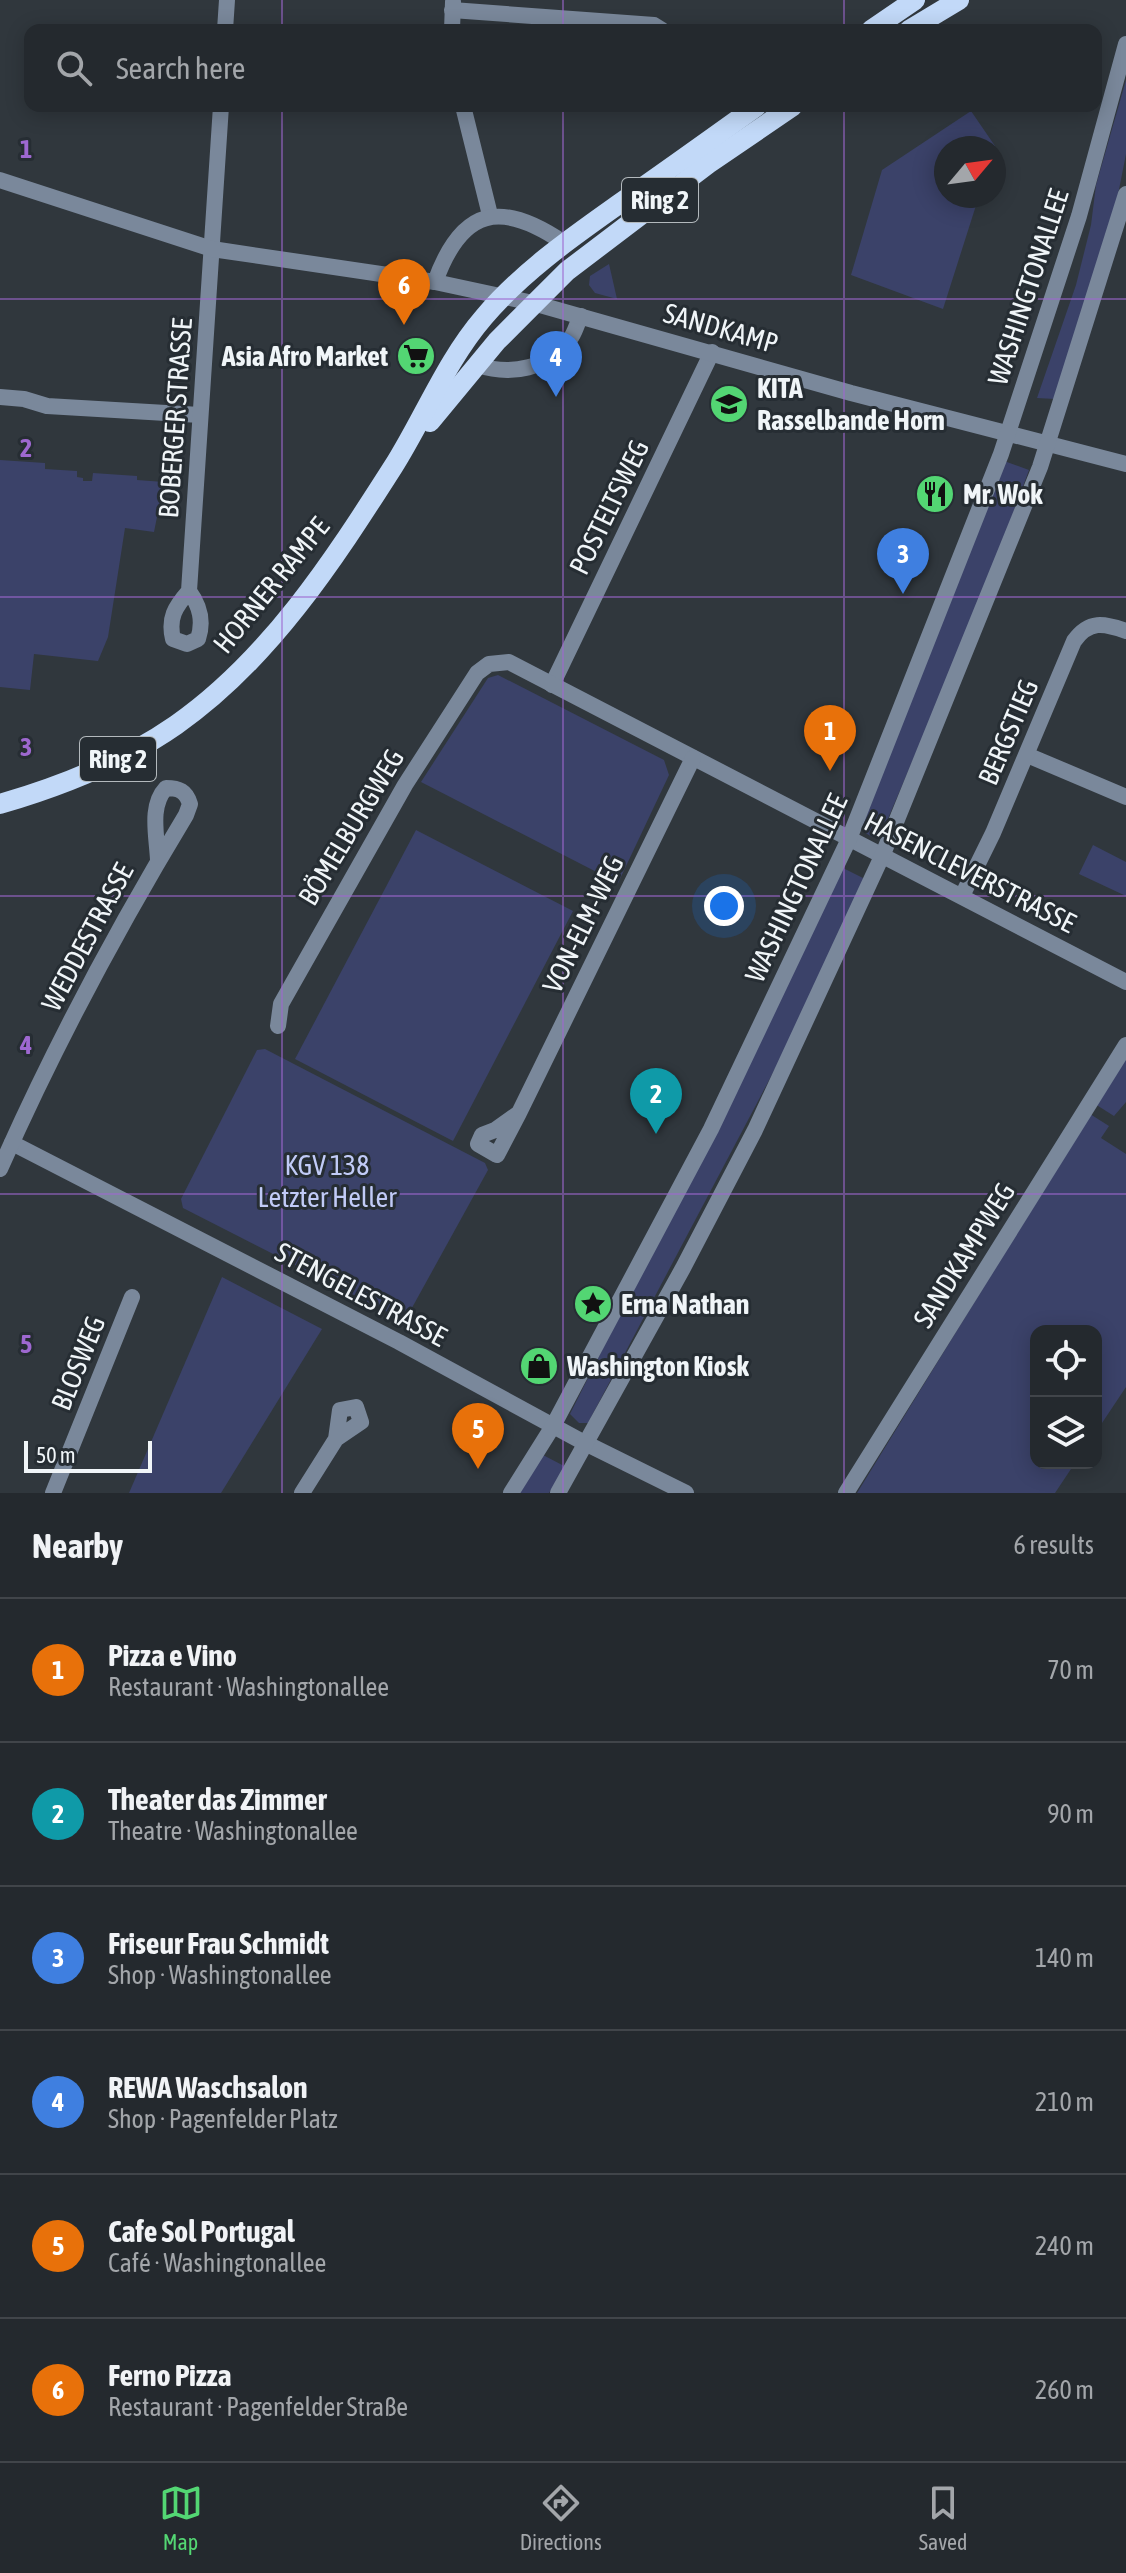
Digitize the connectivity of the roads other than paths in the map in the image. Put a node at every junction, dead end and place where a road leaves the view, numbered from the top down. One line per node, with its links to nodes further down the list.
1 (227, 0): 5 (street)
2 (915, 0): 7 (main road)
3 (959, 0): 8 (main road)
4 (453, 5): 6 (street)
5 (225, 24)
6 (644, 24)
7 (880, 24)
8 (918, 24)
9 (1126, 44): 27 (street, WASHINGTONALLEE)
10 (221, 112): 18 (street, BOBERGER STRASSE)
11 (464, 112): 16 (street)
12 (749, 112): 17 (main road, Ring 2)
13 (784, 112): 21 (main road, Ring 2)
14 (0, 180): 18 (street)
15 (1126, 194): 28 (street)
16 (490, 215): 17 (street); 19 (street)
17 (564, 243): 20 (main road, Ring 2)
18 (212, 249): 19 (street); 26 (street, BOBERGER STRASSE)
19 (435, 282): 20 (street)
20 (503, 297): 21 (street); 30 (main road, HORNER RAMPE / Ring 2)
21 (533, 303): 22 (street, SANDKAMP); 24 (main road, HORNER RAMPE / Ring 2)
22 (581, 316): 23 (street, SANDKAMP); 24 (street)
23 (712, 352): 27 (street, SANDKAMP); 34 (street, POSTELTSWEG)
24 (478, 365): 30 (main road, HORNER RAMPE / Ring 2)
25 (0, 397): 26 (street)
26 (200, 415): 31 (street, BOBERGER STRASSE)
27 (1008, 432): 28 (street, SANDKAMP); 39 (street, WASHINGTONALLEE)
28 (1047, 443): 29 (street, SANDKAMP); 40 (street)
29 (1126, 464)
30 (394, 465): 38 (main road, HORNER RAMPE / Ring 2)
31 (189, 591)
32 (1126, 631): 35 (street, BERGSTIEG)
33 (489, 664): 34 (street, HASENCLEVERSTRASSE); 44 (street, BÖMELBURGWEG)
34 (552, 685): 36 (street, HASENCLEVERSTRASSE)
35 (1027, 755): 37 (street); 42 (street, BERGSTIEG)
36 (693, 758): 39 (street, HASENCLEVERSTRASSE); 46 (street, VON-ELM-WEG)
37 (1126, 797)
38 (0, 804)
39 (849, 839): 40 (street, HASENCLEVERSTRASSE); 50 (street, WASHINGTONALLEE)
40 (883, 854): 42 (street, HASENCLEVERSTRASSE); 52 (street)
41 (158, 860): 47 (street, WEDDESTRASSE)
42 (962, 896): 43 (street, HASENCLEVERSTRASSE)
43 (1126, 982)
44 (278, 1026)
45 (1126, 1045): 58 (street, SANDKAMPWEG)
46 (519, 1113)
47 (12, 1143): 48 (street, WEDDESTRASSE); 50 (street, STENGELESTRASSE)
48 (0, 1169)
49 (132, 1297): 53 (street, BLOSWEG)
50 (553, 1426): 52 (street, STENGELESTRASSE); 55 (street, WASHINGTONALLEE)
51 (336, 1439): 54 (street)
52 (587, 1444): 56 (street); 57 (street, STENGELESTRASSE)
53 (53, 1493)
54 (302, 1493)
55 (511, 1493)
56 (558, 1493)
57 (686, 1493)
58 (846, 1493)

